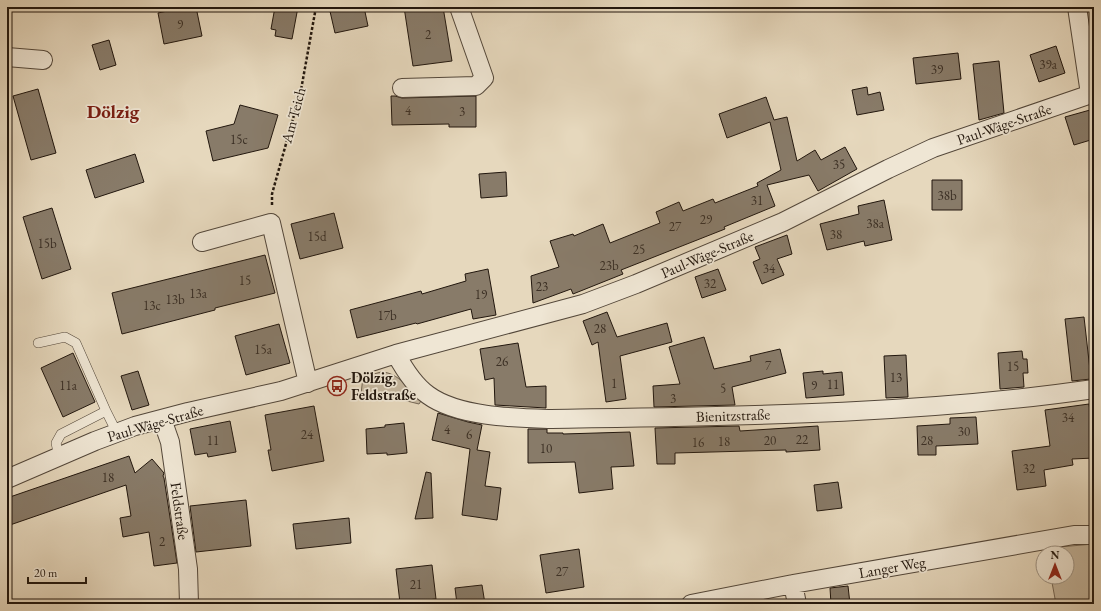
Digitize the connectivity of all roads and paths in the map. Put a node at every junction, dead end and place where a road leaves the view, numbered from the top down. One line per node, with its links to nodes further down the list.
1 (316, 7): 8 (path, Am Teich)
2 (459, 7): 6 (street)
3 (1077, 7): 7 (street)
4 (7, 57): 5 (street)
5 (43, 60)
6 (402, 88)
7 (1092, 94): 11 (street, Paul-Wäge-Straße)
8 (271, 223): 9 (street); 12 (street)
9 (202, 242)
10 (38, 343): 14 (lane)
11 (396, 354): 12 (street, Paul-Wäge-Straße); 13 (street, Bienitzstraße)
12 (308, 382): 15 (street, Paul-Wäge-Straße)
13 (1094, 389)
14 (106, 411): 16 (lane); 17 (lane)
15 (162, 419): 16 (street, Paul-Wäge-Straße); 21 (street, Feldstraße)
16 (117, 433): 17 (street, Paul-Wäge-Straße)
17 (59, 457): 18 (street, Paul-Wäge-Straße)
18 (7, 479)
19 (1094, 535): 20 (street, Langer Weg)
20 (793, 584): 22 (street, Langer Weg); 23 (street)
21 (189, 604)
22 (691, 604)
23 (797, 604)

